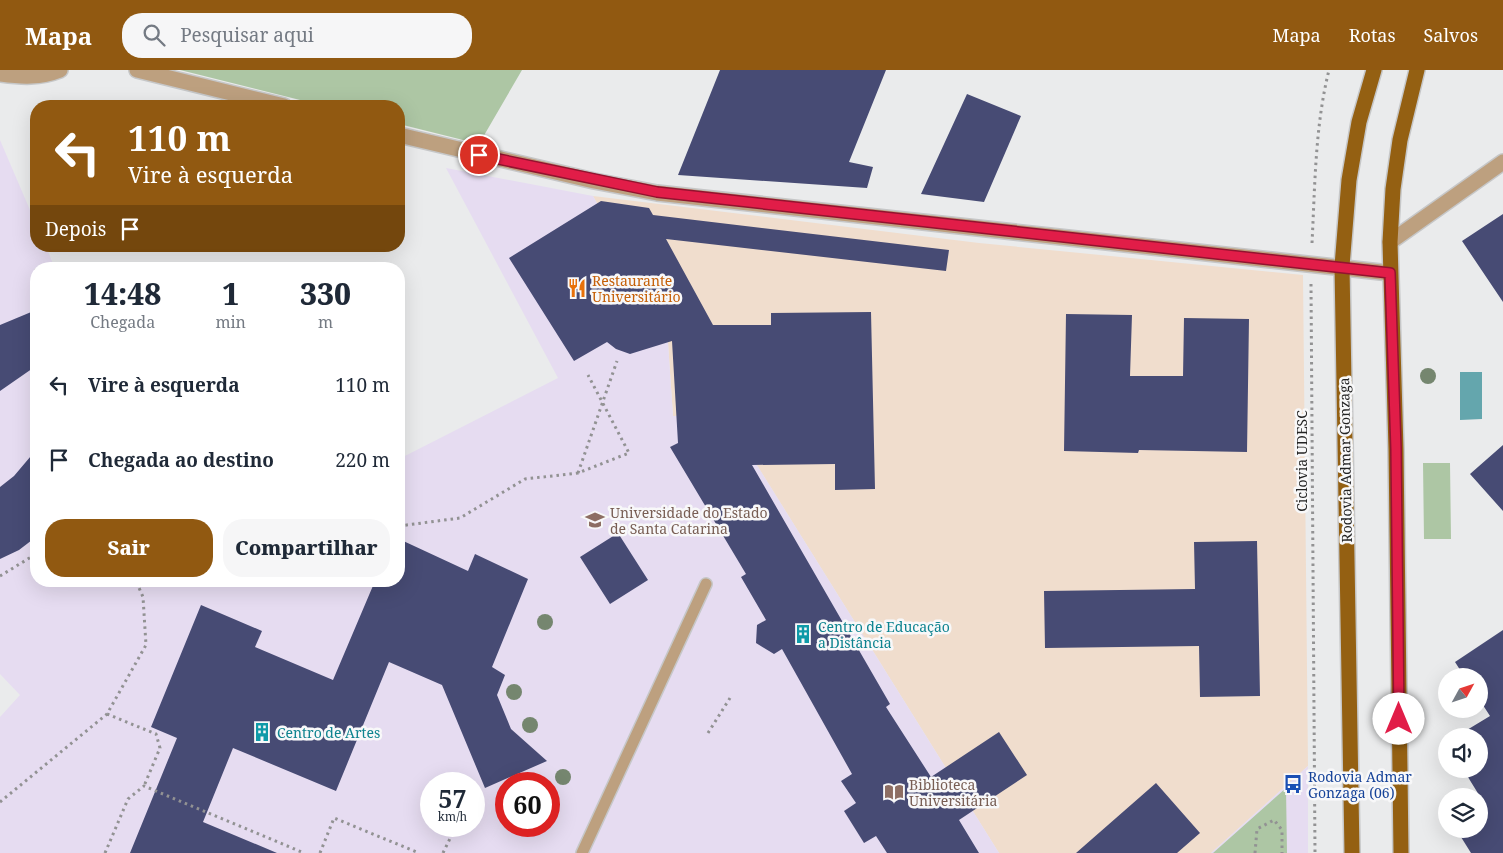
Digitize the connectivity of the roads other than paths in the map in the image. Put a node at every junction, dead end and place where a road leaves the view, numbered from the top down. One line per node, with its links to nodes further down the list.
1 (60, 70): 5 (street)
2 (138, 70): 6 (street)
3 (1374, 70): 10 (main road, Rodovia Admar Gonzaga)
4 (1417, 70): 9 (main road)
5 (0, 74)
6 (260, 100)
7 (405, 137): 10 (street)
8 (1503, 162): 9 (street)
9 (1390, 242): 11 (main road)
10 (1342, 266): 11 (street); 14 (main road, Rodovia Admar Gonzaga)
11 (1390, 273): 15 (main road)
12 (706, 584): 13 (lane)
13 (582, 853)
14 (1352, 853)
15 (1401, 853)

